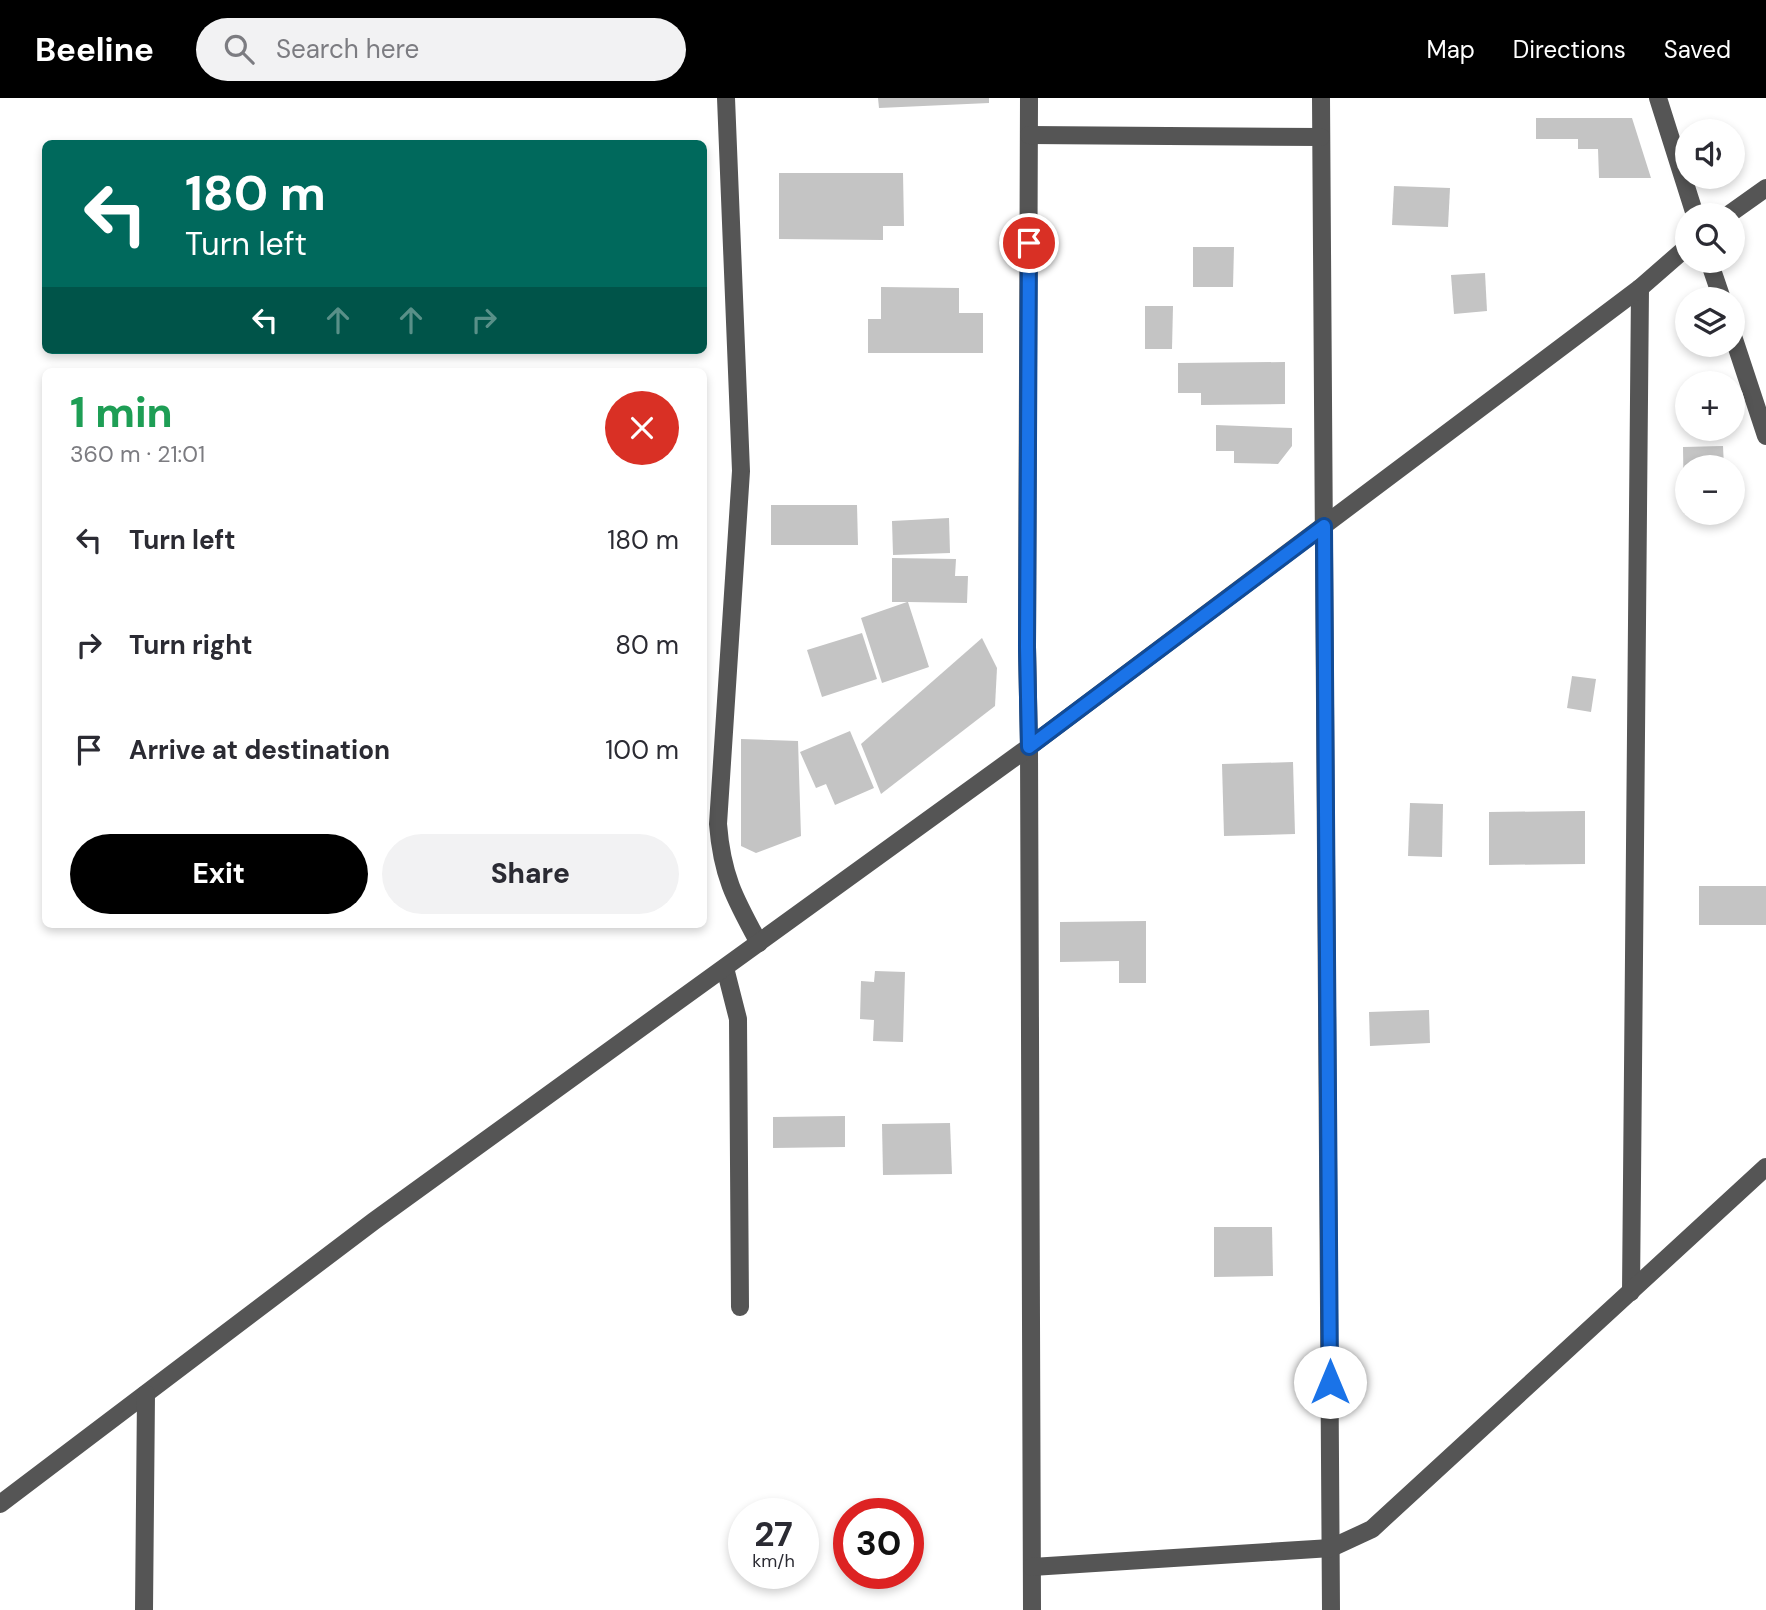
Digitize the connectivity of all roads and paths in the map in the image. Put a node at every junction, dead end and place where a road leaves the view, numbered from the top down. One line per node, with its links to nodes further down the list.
1 (726, 98): 16 (street)
2 (1029, 98): 5 (street)
3 (1321, 98): 6 (street)
4 (1658, 98): 8 (street)
5 (1029, 135): 6 (street); 15 (street)
6 (1321, 137): 14 (street)
7 (1766, 188): 9 (street)
8 (1691, 203)
9 (1745, 203)
10 (1675, 257): 11 (street)
11 (1640, 288): 14 (street); 19 (street)
12 (1740, 357): 13 (street)
13 (1766, 436)
14 (1324, 526): 15 (street); 23 (street)
15 (1029, 747): 16 (street); 24 (street)
16 (759, 943): 17 (street)
17 (725, 968): 20 (street); 21 (street)
18 (1766, 1167): 19 (street)
19 (1631, 1292): 23 (street)
20 (740, 1307)
21 (146, 1394): 22 (street); 25 (street)
22 (0, 1504)
23 (1331, 1548): 24 (street); 27 (street)
24 (1032, 1567): 26 (street)
25 (144, 1610)
26 (1032, 1610)
27 (1331, 1610)

